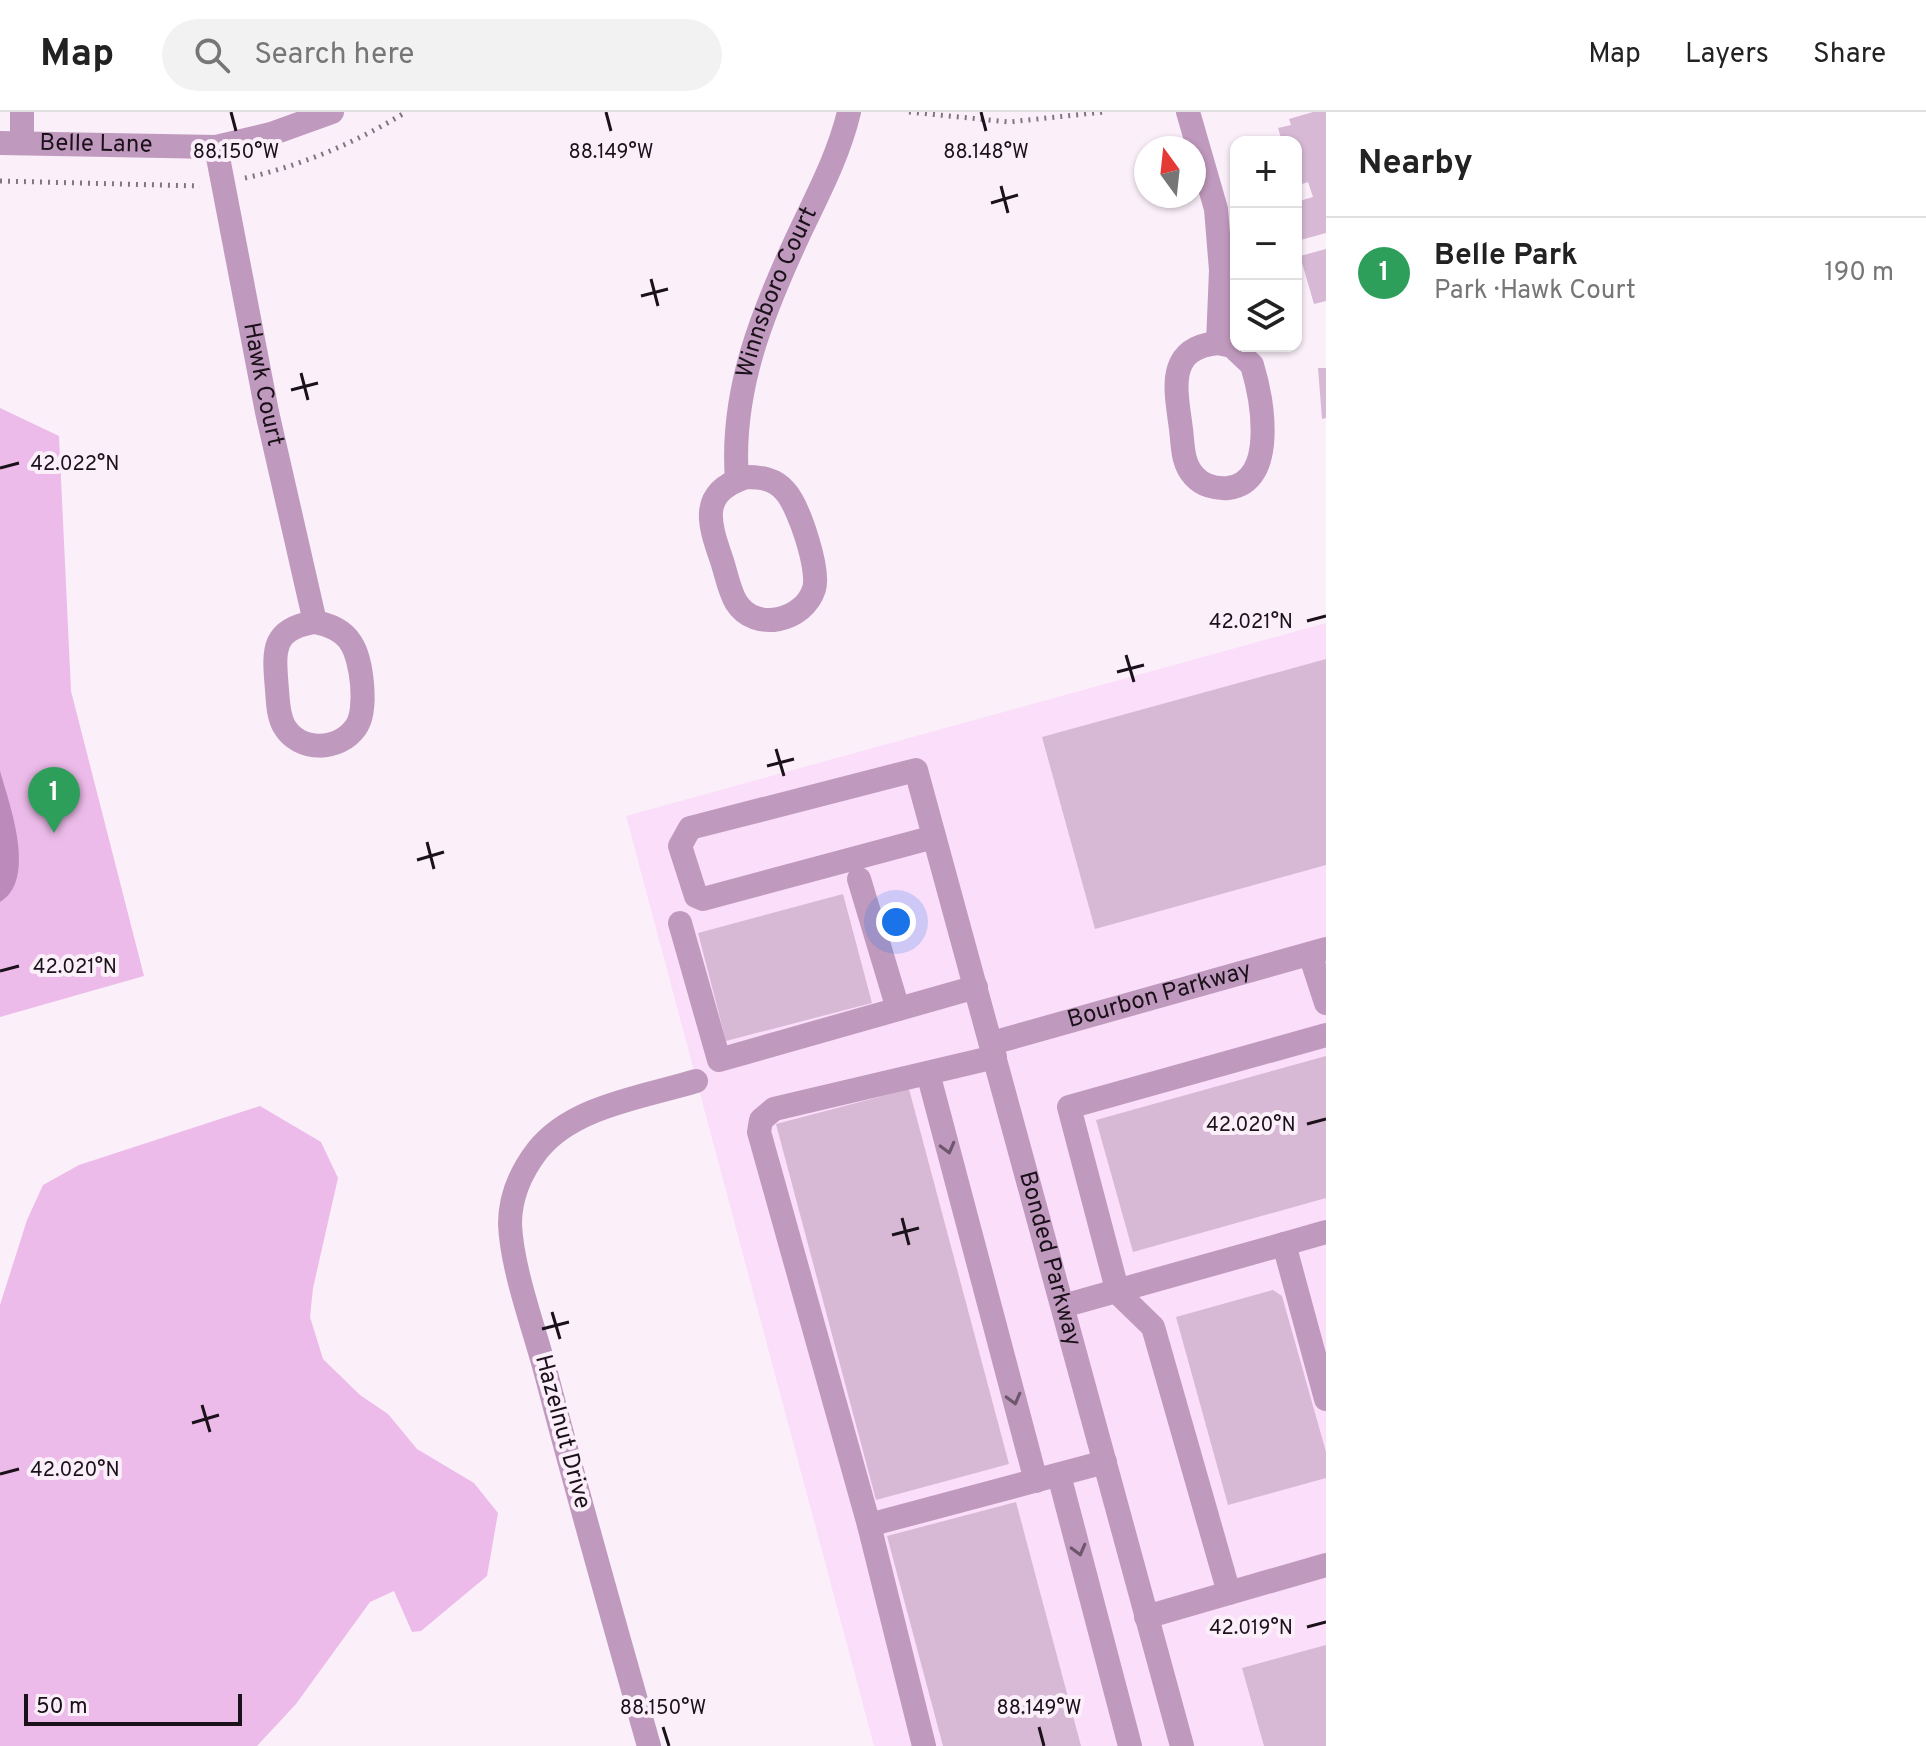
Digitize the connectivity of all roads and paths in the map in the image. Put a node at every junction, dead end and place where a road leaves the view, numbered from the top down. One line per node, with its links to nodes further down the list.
1 (22, 112): 7 (street)
2 (332, 112): 8 (street, Belle Lane)
3 (849, 112): 10 (street, Winnsboro Court)
4 (909, 112): 5 (path)
5 (1104, 112)
6 (1188, 112): 9 (street)
7 (11, 143): 8 (street, Belle Lane)
8 (216, 147): 11 (street, Hawk Court)
9 (1218, 343): 9 (street)
10 (737, 480): 10 (street)
11 (315, 622): 11 (street)
12 (934, 837): 12 (street, Bonded Parkway); 16 (street, Bonded Parkway)
13 (859, 879): 18 (street)
14 (680, 923): 18 (street)
15 (1318, 951): 17 (street); 20 (street, Bourbon Parkway)
16 (976, 987): 18 (street); 20 (street, Bonded Parkway)
17 (1326, 1003)
18 (898, 1009)
19 (1326, 1035): 25 (street)
20 (994, 1050): 21 (street, Bourbon Parkway); 26 (street, Bonded Parkway)
21 (928, 1073): 29 (street, one-way to 29); 30 (street, Bourbon Parkway)
22 (696, 1081): 34 (street, Hazelnut Drive)
23 (1326, 1232): 24 (street)
24 (1284, 1244): 25 (street); 27 (street)
25 (1118, 1293): 26 (street); 32 (street)
26 (1063, 1306): 28 (street, Bonded Parkway)
27 (1326, 1399)
28 (1105, 1462): 29 (street); 33 (street, Bonded Parkway)
29 (1047, 1478): 30 (street); 36 (street, one-way to 36)
30 (869, 1525): 35 (street, Bourbon Parkway)
31 (1326, 1565): 32 (street)
32 (1229, 1593): 33 (street)
33 (1146, 1617): 37 (street, Bonded Parkway)
34 (649, 1746)
35 (924, 1746)
36 (1130, 1746)
37 (1182, 1746)

